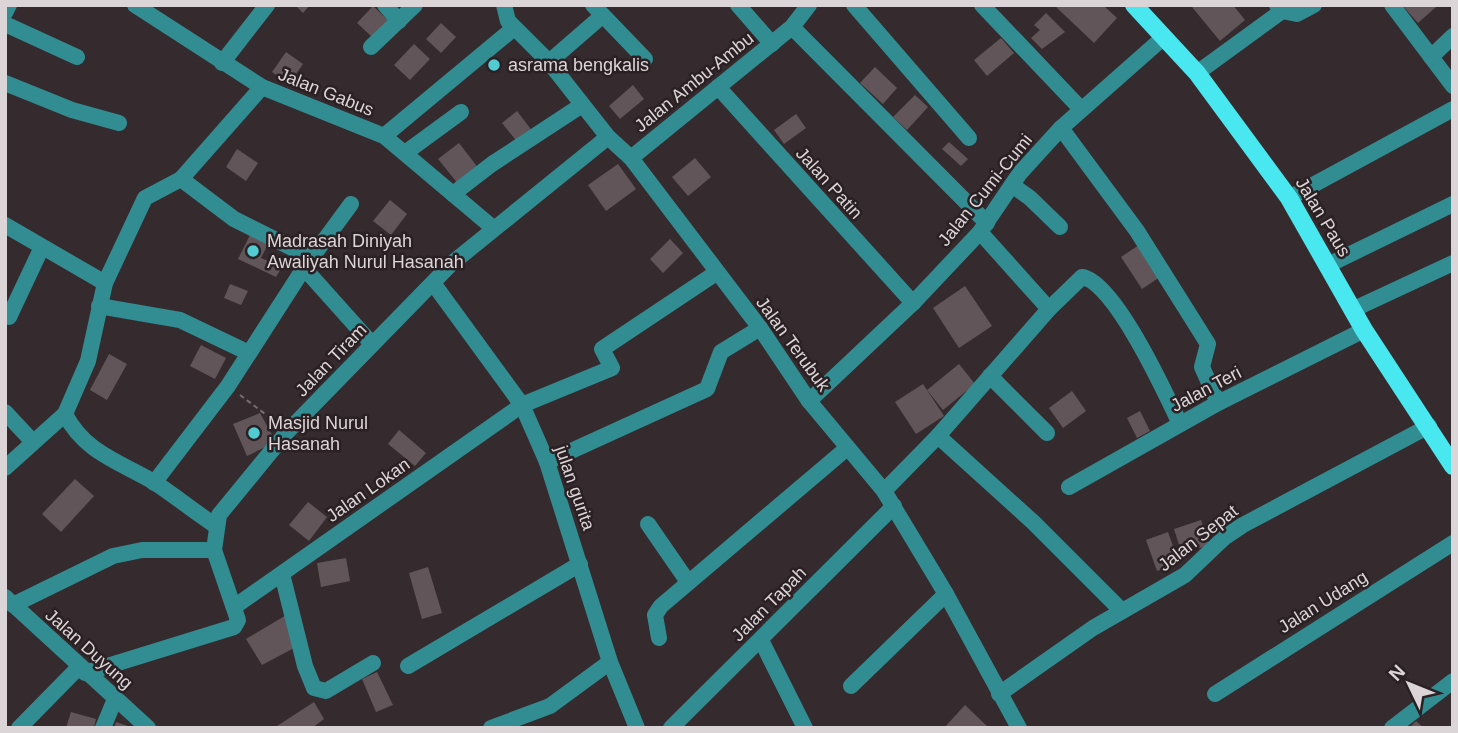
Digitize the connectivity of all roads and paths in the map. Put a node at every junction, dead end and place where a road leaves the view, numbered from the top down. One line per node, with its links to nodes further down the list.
1 (9, 5): 16 (street)
2 (135, 5): 29 (street, Jalan Gabus)
3 (267, 5): 29 (street)
4 (385, 5): 17 (street)
5 (415, 5): 17 (street)
6 (504, 5): 19 (street, Jalan Terubuk)
7 (738, 5): 23 (street)
8 (809, 5): 20 (street, Jalan Ambu-Ambu)
9 (854, 5): 43 (street)
10 (982, 5): 36 (street)
11 (1134, 5): 22 (main road, Jalan Paus)
12 (1314, 5): 14 (street)
13 (1392, 5): 26 (street)
14 (1280, 8): 30 (street)
15 (597, 10): 27 (street); 28 (street)
16 (5, 13)
17 (399, 21): 24 (street)
18 (5, 24): 25 (street)
19 (514, 27): 28 (street, Jalan Terubuk); 41 (street)
20 (792, 27): 23 (street, Jalan Ambu-Ambu); 54 (street)
21 (1453, 36): 26 (street)
22 (1164, 37): 30 (main road, Jalan Paus); 36 (street, Jalan Cumi-Cumi)
23 (772, 44): 33 (street, Jalan Ambu-Ambu)
24 (371, 47)
25 (77, 57)
26 (1431, 57): 32 (street)
27 (645, 59)
28 (549, 62): 35 (street, Jalan Terubuk)
29 (222, 63): 34 (street, Jalan Gabus)
30 (1197, 73): 49 (main road, Jalan Paus)
31 (5, 83): 39 (street)
32 (1453, 86)
33 (718, 87): 45 (street, Jalan Ambu-Ambu); 63 (street, Jalan Patin)
34 (262, 88): 41 (street, Jalan Gabus); 46 (street)
35 (582, 105): 42 (street, Jalan Terubuk); 48 (street)
36 (1081, 108): 40 (street, Jalan Cumi-Cumi)
37 (1453, 109): 49 (street)
38 (461, 112): 44 (street)
39 (119, 123)
40 (1061, 128): 47 (street, Jalan Cumi-Cumi); 75 (street)
41 (384, 136): 44 (street, Jalan Gabus)
42 (608, 137): 45 (street, Jalan Terubuk); 53 (street, Jalan Tiram)
43 (969, 138)
44 (405, 153): 48 (street, Jalan Gabus)
45 (631, 158): 60 (street, Jalan Terubuk)
46 (181, 179): 57 (street); 61 (street)
47 (1012, 185): 54 (street, Jalan Cumi-Cumi); 55 (street)
48 (453, 194): 53 (street, Jalan Gabus)
49 (1289, 198): 59 (main road, Jalan Paus)
50 (351, 204): 57 (street)
51 (1453, 204): 59 (street)
52 (5, 225): 56 (street)
53 (492, 227): 62 (street, Jalan Tiram)
54 (983, 227): 63 (street, Jalan Cumi-Cumi); 65 (street)
55 (1060, 227)
56 (42, 247): 61 (street); 67 (street)
57 (308, 263): 70 (street); 71 (street)
58 (1453, 263): 66 (street)
59 (1328, 265): 66 (main road, Jalan Paus)
60 (716, 273): 68 (street, Jalan Terubuk); 76 (street, Jalan Lokan)
61 (105, 283): 64 (street)
62 (433, 283): 70 (street, Jalan Tiram); 76 (street, julan gurita)
63 (913, 303): 74 (street, Jalan Cumi-Cumi)
64 (99, 306): 71 (street); 78 (street)
65 (1049, 309): 72 (street); 79 (street)
66 (1352, 310): 69 (main road, Jalan Paus)
67 (9, 317)
68 (760, 328): 74 (street, Jalan Terubuk); 86 (street)
69 (1363, 330): 75 (street, Jalan Teri); 80 (main road, Jalan Paus)
70 (372, 344): 81 (street, Jalan Tiram)
71 (249, 353): 73 (street)
72 (990, 376): 82 (street); 83 (street)
73 (228, 386): 81 (path); 89 (street)
74 (809, 401): 85 (street, Jalan Terubuk)
75 (1217, 403): 79 (street, Jalan Teri)
76 (522, 405): 86 (street, julan gurita); 98 (street, Jalan Lokan)
77 (5, 412): 84 (street)
78 (65, 414): 84 (street); 89 (street)
79 (1180, 424): 90 (street, Jalan Teri)
80 (1429, 426): 87 (main road, Jalan Paus); 103 (street, Jalan Sepat)
81 (288, 432): 94 (street, Jalan Tiram)
82 (1047, 433)
83 (938, 436): 91 (street); 103 (street)
84 (33, 442): 88 (street)
85 (846, 449): 91 (street, Jalan Terubuk); 99 (street)
86 (547, 463): 97 (street, julan gurita)
87 (1453, 466)
88 (5, 468)
89 (154, 483): 94 (street)
90 (1069, 486)
91 (884, 491): 92 (street, Jalan Terubuk)
92 (894, 506): 100 (street, Jalan Terubuk); 105 (street, Jalan Tapah)
93 (648, 524): 99 (street)
94 (216, 526): 96 (street, Jalan Tiram)
95 (1453, 543): 113 (street, Jalan Udang)
96 (214, 550): 101 (street); 102 (street)
97 (580, 564): 106 (street, julan gurita); 108 (street)
98 (282, 574): 102 (street, Jalan Lokan); 107 (street)
99 (688, 582): 104 (street)
100 (946, 594): 111 (street); 112 (street, Jalan Terubuk)
101 (9, 601): 109 (street, Jalan Duyung)
102 (234, 607): 109 (street)
103 (1122, 611): 112 (street, Jalan Sepat)
104 (659, 638)
105 (761, 640): 115 (street, Jalan Tapah); 121 (street)
106 (610, 662): 119 (street); 120 (street, julan gurita)
107 (373, 663)
108 (408, 666)
109 (82, 670): 114 (street, Jalan Duyung); 116 (street)
110 (1453, 681): 123 (street)
111 (851, 687)
112 (999, 694): 122 (street, Jalan Terubuk)
113 (1215, 694)
114 (115, 699): 117 (street); 118 (street, Jalan Duyung)
115 (679, 725)
116 (19, 728)
117 (103, 728)
118 (148, 728)
119 (491, 728)
120 (637, 728)
121 (805, 728)
122 (1019, 728)
123 (1392, 728)

